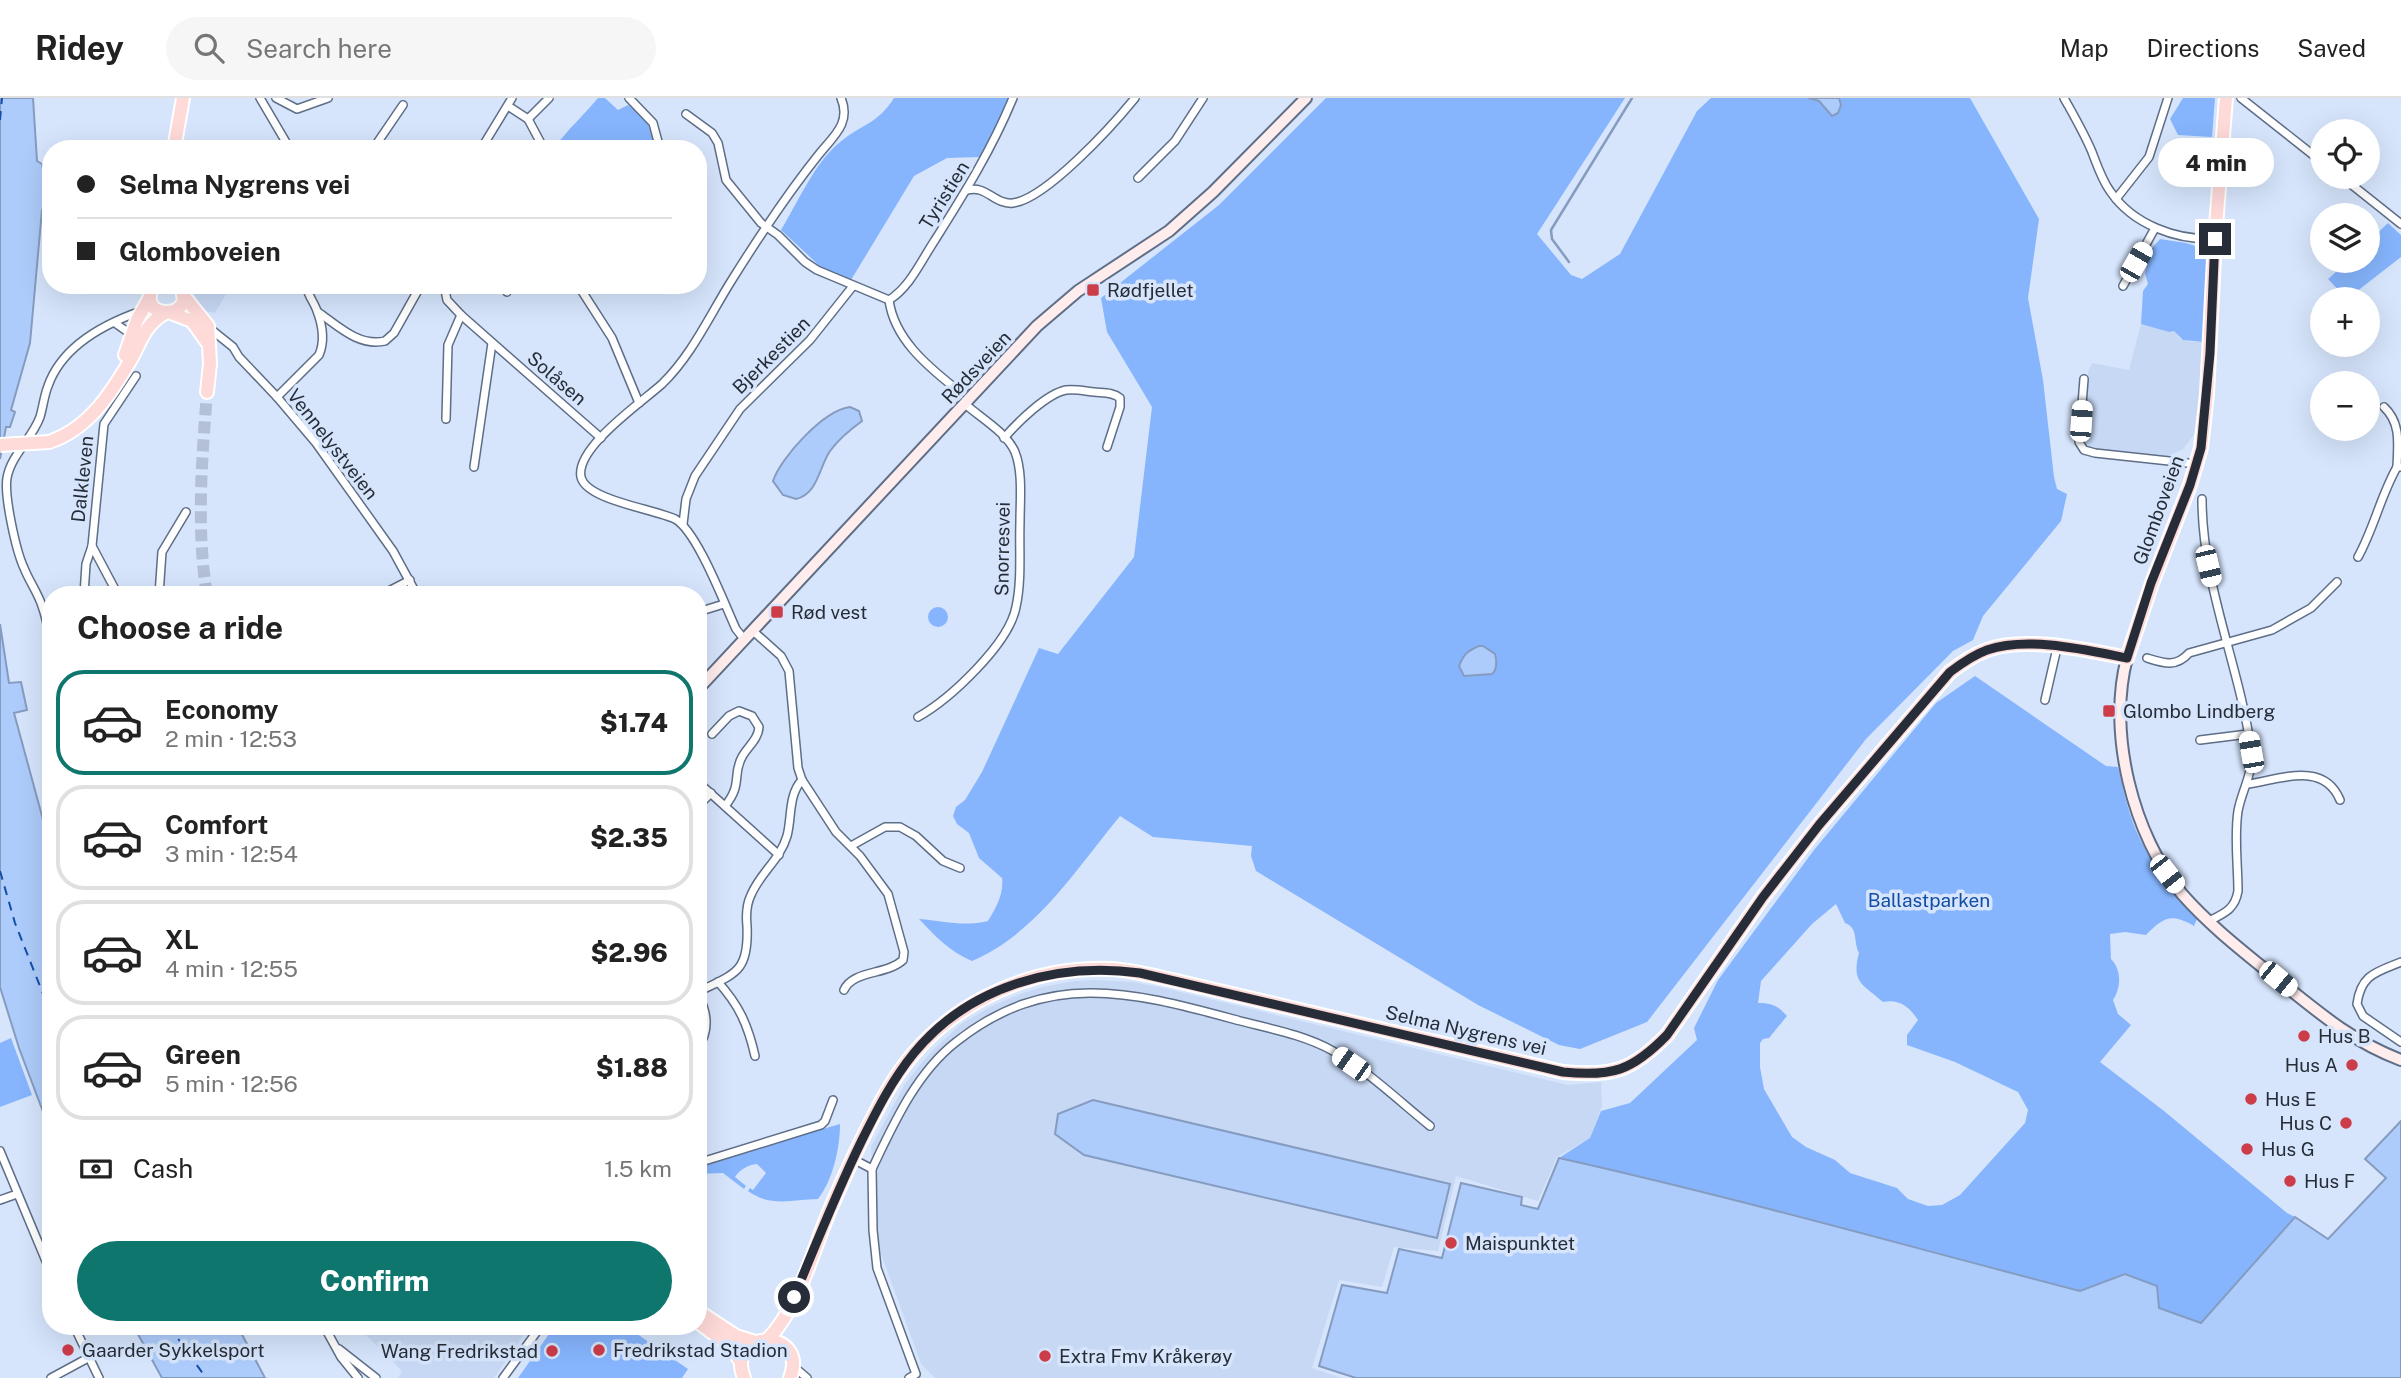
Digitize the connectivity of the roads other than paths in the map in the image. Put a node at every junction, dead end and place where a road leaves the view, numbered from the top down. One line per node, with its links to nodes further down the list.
1 (183, 98): 20 (main road)
2 (260, 98): 21 (street)
3 (276, 98): 4 (street)
4 (328, 98)
5 (549, 98): 19 (street)
6 (629, 98): 25 (street)
7 (841, 98): 32 (street)
8 (1013, 98): 29 (street, Tyristien)
9 (1135, 98): 29 (street)
10 (1203, 98): 27 (street)
11 (1306, 98): 62 (street, Rødsveien)
12 (2064, 98): 30 (street)
13 (2168, 98): 30 (street)
14 (2226, 98): 34 (main road, Glomboveien)
15 (2241, 98): 26 (street)
16 (510, 102): 19 (street); 23 (street)
17 (403, 106): 22 (street)
18 (686, 114): 32 (street)
19 (527, 119): 24 (street)
20 (176, 140)
21 (285, 140)
22 (379, 140)
23 (487, 140)
24 (539, 140)
25 (658, 140)
26 (2310, 153)
27 (1138, 178)
28 (2357, 189): 31 (street)
29 (967, 191): 45 (street, Tyristien)
30 (2116, 199): 33 (street)
31 (2401, 224)
32 (767, 227): 35 (street); 61 (street)
33 (2155, 228): 34 (street); 36 (street)
34 (2215, 239): 69 (main road, Glomboveien)
35 (853, 286): 45 (street); 74 (street, Bjerkestien)
36 (2123, 286)
37 (151, 294): 44 (main road)
38 (181, 294): 48 (main road)
39 (184, 294): 51 (main road)
40 (308, 294): 47 (street)
41 (417, 294): 47 (street)
42 (446, 294): 49 (street, Solåsen)
43 (585, 294): 61 (street)
44 (149, 299): 46 (main road); 48 (main road)
45 (889, 300): 58 (street)
46 (142, 311): 50 (street); 52 (main road)
47 (317, 312): 60 (street)
48 (168, 313): 54 (main road); 55 (main road)
49 (461, 315): 53 (street, Solåsen); 64 (street)
50 (115, 323): 52 (street); 85 (street)
51 (208, 326): 54 (main road); 60 (street, Vennelystveien)
52 (132, 335): 55 (main road)
53 (492, 343): 65 (street, Solåsen); 70 (street)
54 (209, 346): 59 (main road)
55 (122, 373): 67 (main road, bridge)
56 (136, 376): 75 (street, Dalkleven)
57 (2084, 379): 69 (street)
58 (955, 388)
59 (207, 392)
60 (277, 397): 77 (street, Vennelystveien)
61 (639, 403): 65 (street)
62 (965, 404): 66 (street, Snorresvei); 87 (street, Rødsveien)
63 (2384, 407): 71 (street)
64 (446, 419)
65 (601, 438): 74 (street)
66 (1004, 438): 68 (street); 94 (street, Snorresvei)
67 (0, 445)
68 (1107, 447)
69 (2197, 464): 90 (main road, Glomboveien)
70 (474, 467)
71 (2399, 467): 76 (street)
72 (2202, 499): 88 (street)
73 (186, 512): 81 (street)
74 (683, 524): 84 (street)
75 (92, 546): 79 (street, Dalkleven); 80 (street)
76 (2358, 557)
77 (410, 580): 82 (street); 83 (street, Vennelystveien)
78 (2337, 582): 88 (street)
79 (84, 586)
80 (113, 586)
81 (160, 586)
82 (398, 586)
83 (413, 586)
84 (724, 604): 86 (street); 87 (street)
85 (42, 606)
86 (707, 609)
87 (748, 635): 92 (street, Rødsveien); 98 (street)
88 (2228, 644): 91 (street); 96 (street)
89 (2057, 648): 90 (main road, Selma Nygrens vei); 93 (street); 119 (main road, Selma Nygrens vei)
90 (2127, 658): 108 (street, Glomboveien)
91 (2147, 658)
92 (707, 679)
93 (2045, 700)
94 (918, 717)
95 (712, 734): 104 (street)
96 (2248, 734): 97 (street); 99 (street)
97 (2200, 740)
98 (802, 780): 105 (street); 106 (street)
99 (2248, 784): 103 (street); 108 (street)
100 (707, 790): 101 (street)
101 (711, 793): 102 (street); 104 (street)
102 (707, 797)
103 (2340, 800)
104 (725, 806): 106 (street)
105 (851, 846): 107 (street); 112 (street)
106 (779, 855): 110 (street)
107 (960, 868)
108 (2210, 921): 115 (street, Glomboveien)
109 (2401, 962): 113 (street)
110 (718, 982): 111 (street); 114 (street)
111 (707, 989)
112 (845, 990)
113 (2401, 1042)
114 (755, 1056)
115 (2401, 1060)
116 (833, 1100): 120 (street)
117 (1430, 1126): 121 (street)
118 (1, 1154): 122 (street)
119 (853, 1158): 121 (street); 125 (main road, Selma Nygrens vei)
120 (707, 1160)
121 (872, 1169): 144 (street)
122 (17, 1194): 123 (street); 124 (street)
123 (0, 1200)
124 (42, 1252)
125 (790, 1308): 131 (main road, Selma Nygrens vei); 133 (main road, Selma Nygrens vei)
126 (707, 1317): 131 (main road)
127 (707, 1329): 135 (main road)
128 (78, 1335): 134 (street)
129 (329, 1335): 132 (street)
130 (534, 1335): 141 (street)
131 (761, 1341): 133 (main road); 135 (main road, Selma Nygrens vei)
132 (336, 1347): 139 (street); 140 (street)
133 (786, 1348): 136 (main road)
134 (88, 1358): 137 (street); 138 (street)
135 (741, 1362): 142 (main road)
136 (792, 1372): 143 (street)
137 (51, 1378)
138 (99, 1378)
139 (358, 1378)
140 (376, 1378)
141 (503, 1378)
142 (744, 1378)
143 (807, 1378)
144 (909, 1378)

